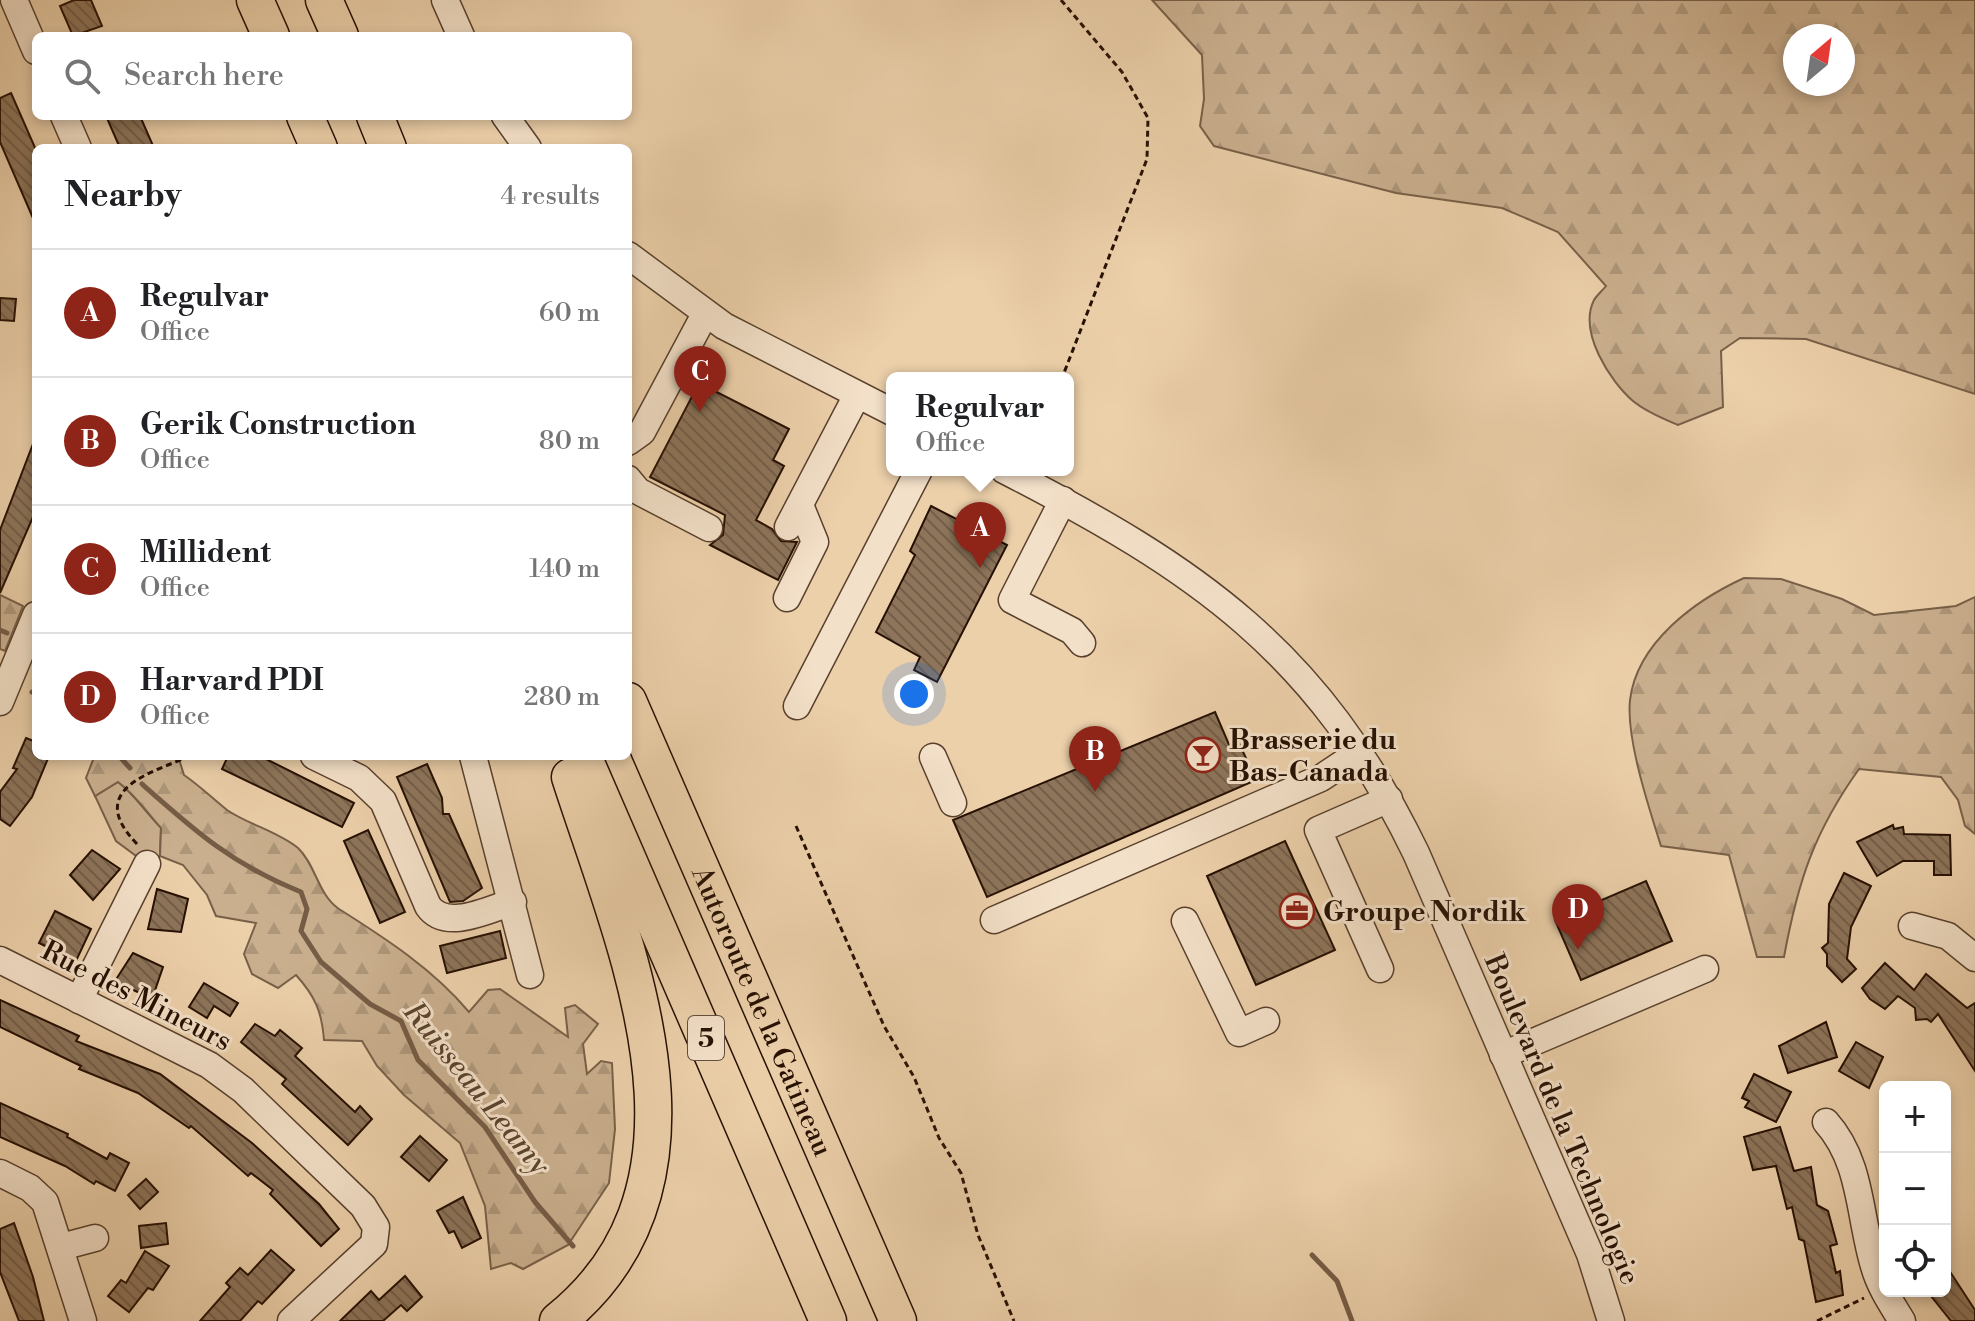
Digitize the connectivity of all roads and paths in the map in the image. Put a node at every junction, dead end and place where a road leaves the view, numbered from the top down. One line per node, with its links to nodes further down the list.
1 (14, 0): 9 (street)
2 (255, 0): 6 (highway)
3 (324, 0): 7 (highway)
4 (445, 0): 8 (street)
5 (1061, 0): 20 (path)
6 (269, 32)
7 (338, 32)
8 (459, 32)
9 (32, 42)
10 (66, 120): 14 (street)
11 (307, 120): 15 (highway)
12 (377, 120): 16 (highway)
13 (508, 120): 17 (street)
14 (76, 144)
15 (317, 144)
16 (386, 144)
17 (525, 144)
18 (632, 258): 19 (street)
19 (705, 314): 21 (street); 23 (street)
20 (1064, 372)
21 (857, 395): 22 (street); 29 (street)
22 (886, 409)
23 (632, 439)
24 (916, 476): 33 (street)
25 (1016, 476): 27 (street, Boulevard de la Technologie)
26 (632, 484): 28 (street)
27 (1063, 500): 31 (street); 35 (street, Boulevard de la Technologie)
28 (709, 528)
29 (787, 598)
30 (32, 625): 32 (street)
31 (1082, 643)
32 (0, 702)
33 (797, 706)
34 (632, 710): 59 (highway, Autoroute de la Gatineau / 5)
35 (1360, 752): 42 (street, Boulevard de la Technologie); 47 (street)
36 (933, 757): 43 (street)
37 (181, 760): 45 (path)
38 (322, 760): 46 (street)
39 (474, 760): 46 (street)
40 (564, 760): 66 (highway)
41 (585, 760): 67 (highway, 5)
42 (1389, 799): 52 (street); 57 (street, Boulevard de la Technologie)
43 (953, 803)
44 (796, 826): 70 (path)
45 (147, 864): 55 (street)
46 (513, 902): 54 (street)
47 (994, 920)
48 (1185, 921): 56 (street)
49 (1912, 926): 50 (street)
50 (1975, 958)
51 (0, 960): 55 (street, Rue des Mineurs)
52 (1380, 969)
53 (1705, 969): 57 (street)
54 (530, 975)
55 (79, 1000): 65 (street, Rue des Mineurs)
56 (1266, 1021)
57 (1503, 1055): 71 (street, Boulevard de la Technologie)
58 (1826, 1122): 73 (street)
59 (818, 1139): 68 (highway, Autoroute de la Gatineau / 5); 69 (highway)
60 (0, 1173): 62 (street)
61 (95, 1238): 62 (street)
62 (61, 1247): 64 (street)
63 (1870, 1296): 72 (path)
64 (83, 1321)
65 (291, 1321)
66 (558, 1321)
67 (828, 1321)
68 (898, 1321)
69 (921, 1321)
70 (1014, 1321)
71 (1611, 1321)
72 (1817, 1321)
73 (1902, 1321)

